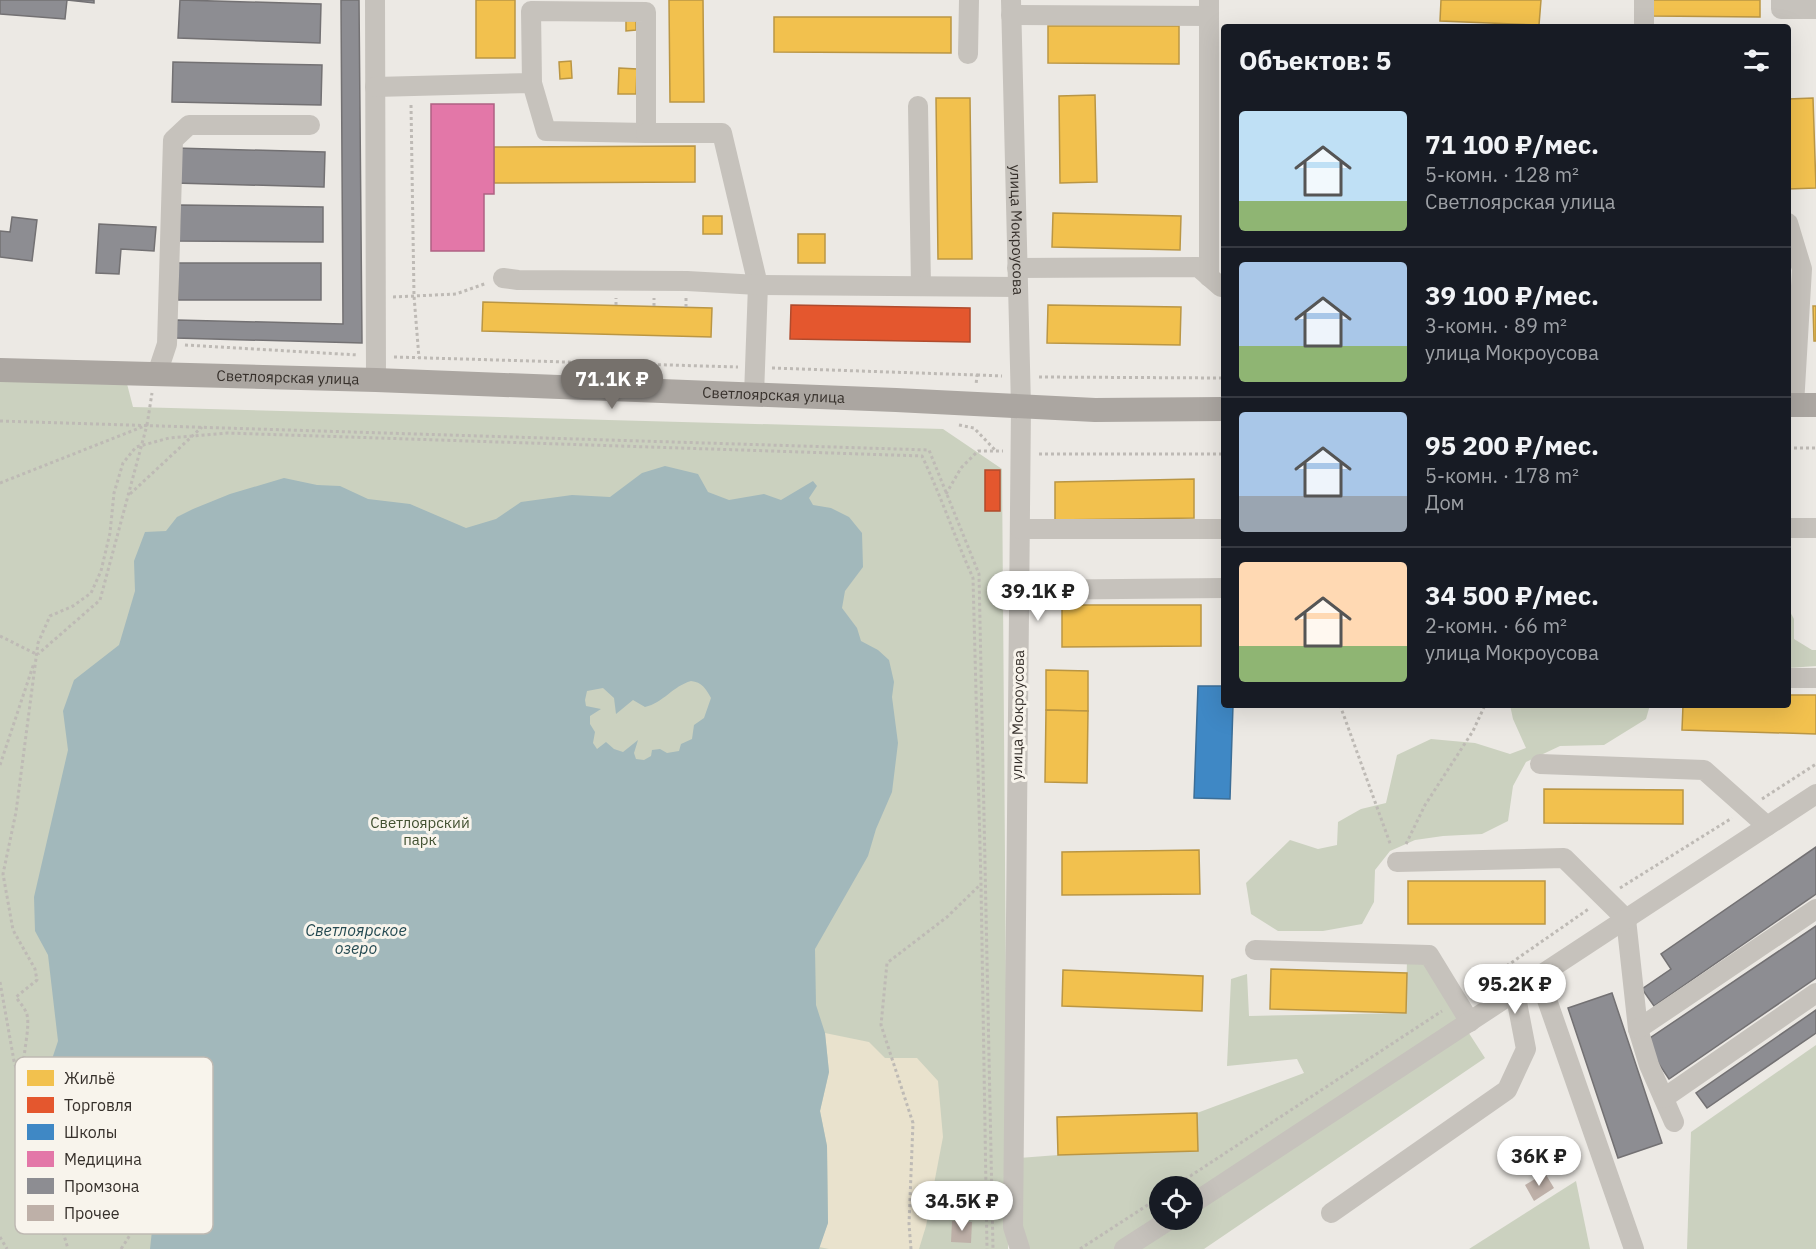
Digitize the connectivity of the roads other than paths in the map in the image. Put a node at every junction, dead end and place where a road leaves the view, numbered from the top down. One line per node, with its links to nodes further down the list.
1 (375, 0): 11 (street)
2 (969, 0): 9 (street)
3 (1644, 0): 8 (street)
4 (1011, 8): 5 (street); 17 (street, улица Мокроусова)
5 (1209, 8): 18 (street)
6 (1816, 9): 7 (street)
7 (1781, 12)
8 (1644, 24)
9 (968, 54)
10 (532, 83): 11 (street); 14 (street); 14 (street)
11 (375, 87): 22 (street)
12 (918, 106): 20 (street)
13 (310, 125): 24 (street)
14 (646, 133): 19 (street)
15 (1791, 233): 21 (street)
16 (503, 278): 19 (street)
17 (1018, 278): 18 (street); 20 (street); 27 (street, улица Мокроусова)
18 (1217, 282)
19 (758, 285): 20 (street); 25 (street)
20 (921, 286)
21 (1809, 291): 26 (street)
22 (376, 368): 24 (main road, Светлоярская улица); 25 (main road, Светлоярская улица)
23 (0, 370): 24 (main road, Светлоярская улица)
24 (155, 383)
25 (754, 394): 27 (main road, Светлоярская улица)
26 (1799, 405)
27 (1020, 406): 28 (main road, Светлоярская улица); 31 (street, улица Мокроусова)
28 (1221, 409)
29 (1791, 528): 30 (street)
30 (1816, 528)
31 (1020, 529): 32 (street); 34 (street, улица Мокроусова)
32 (1221, 529)
33 (1221, 588): 34 (street)
34 (1019, 590): 54 (street, улица Мокроусова)
35 (1791, 678): 36 (street)
36 (1816, 678)
37 (1540, 764): 39 (street)
38 (1816, 794): 39 (street)
39 (1767, 826): 42 (street)
40 (1397, 862): 42 (street)
41 (1816, 909): 48 (street)
42 (1626, 919): 44 (street); 48 (street)
43 (1255, 950): 47 (street)
44 (1539, 977): 45 (street); 56 (street)
45 (1515, 992): 47 (street); 52 (street)
46 (1816, 993): 49 (street)
47 (1470, 1022): 51 (street)
48 (1638, 1029): 49 (street)
49 (1664, 1098): 50 (street)
50 (1674, 1122)
51 (1203, 1197)
52 (1331, 1213)
53 (1153, 1230): 55 (street)
54 (1020, 1249)
55 (1124, 1249)
56 (1634, 1249)

